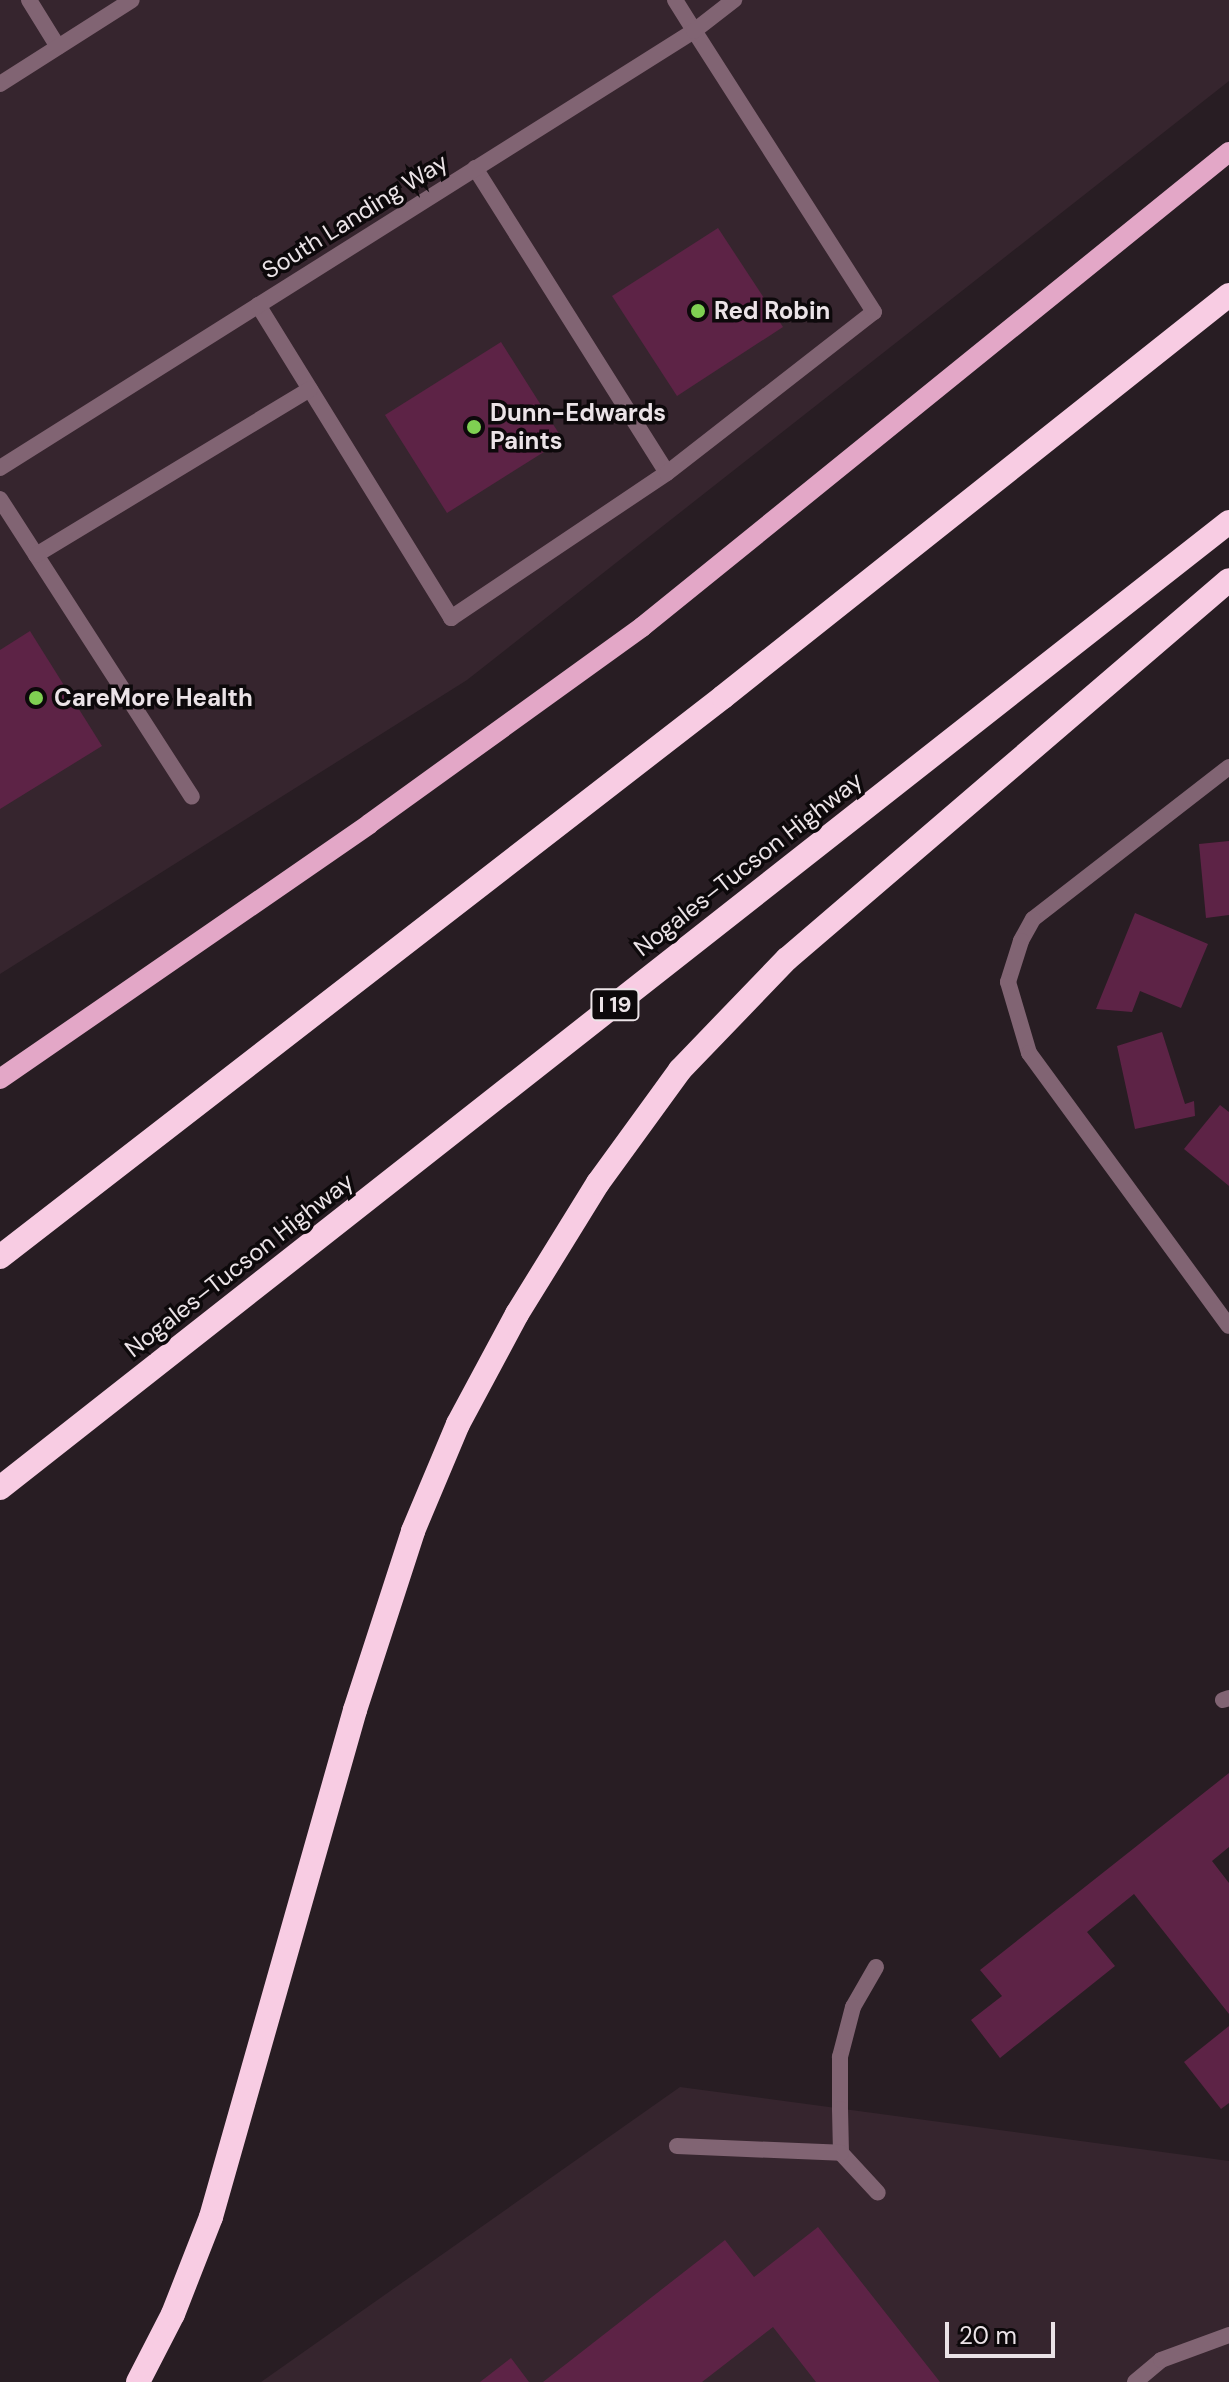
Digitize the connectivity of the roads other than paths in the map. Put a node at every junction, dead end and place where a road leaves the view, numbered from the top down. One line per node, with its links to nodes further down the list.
1 (29, 0): 6 (street)
2 (132, 0): 6 (street)
3 (675, 0): 5 (street)
4 (734, 0): 5 (street, South Landing Way)
5 (694, 31): 9 (street, South Landing Way); 14 (street)
6 (58, 47): 7 (street)
7 (0, 84)
8 (1229, 152): 21 (main road)
9 (475, 168): 11 (street, South Landing Way); 14 (street)
10 (1229, 295): 22 (highway)
11 (258, 305): 12 (street); 13 (street, South Landing Way)
12 (310, 389): 14 (street); 17 (street)
13 (0, 468)
14 (667, 473)
15 (0, 499): 17 (street)
16 (1229, 522): 24 (highway, Nogales–Tucson Highway / I 19)
17 (36, 555): 20 (street)
18 (1229, 580): 30 (highway)
19 (1229, 767): 23 (street)
20 (192, 797)
21 (0, 1079)
22 (0, 1257)
23 (1229, 1326)
24 (0, 1488)
25 (876, 1967): 27 (street)
26 (677, 2146): 27 (street)
27 (841, 2153): 28 (street)
28 (878, 2193)
29 (1229, 2335): 31 (street)
30 (138, 2382)
31 (1135, 2382)

